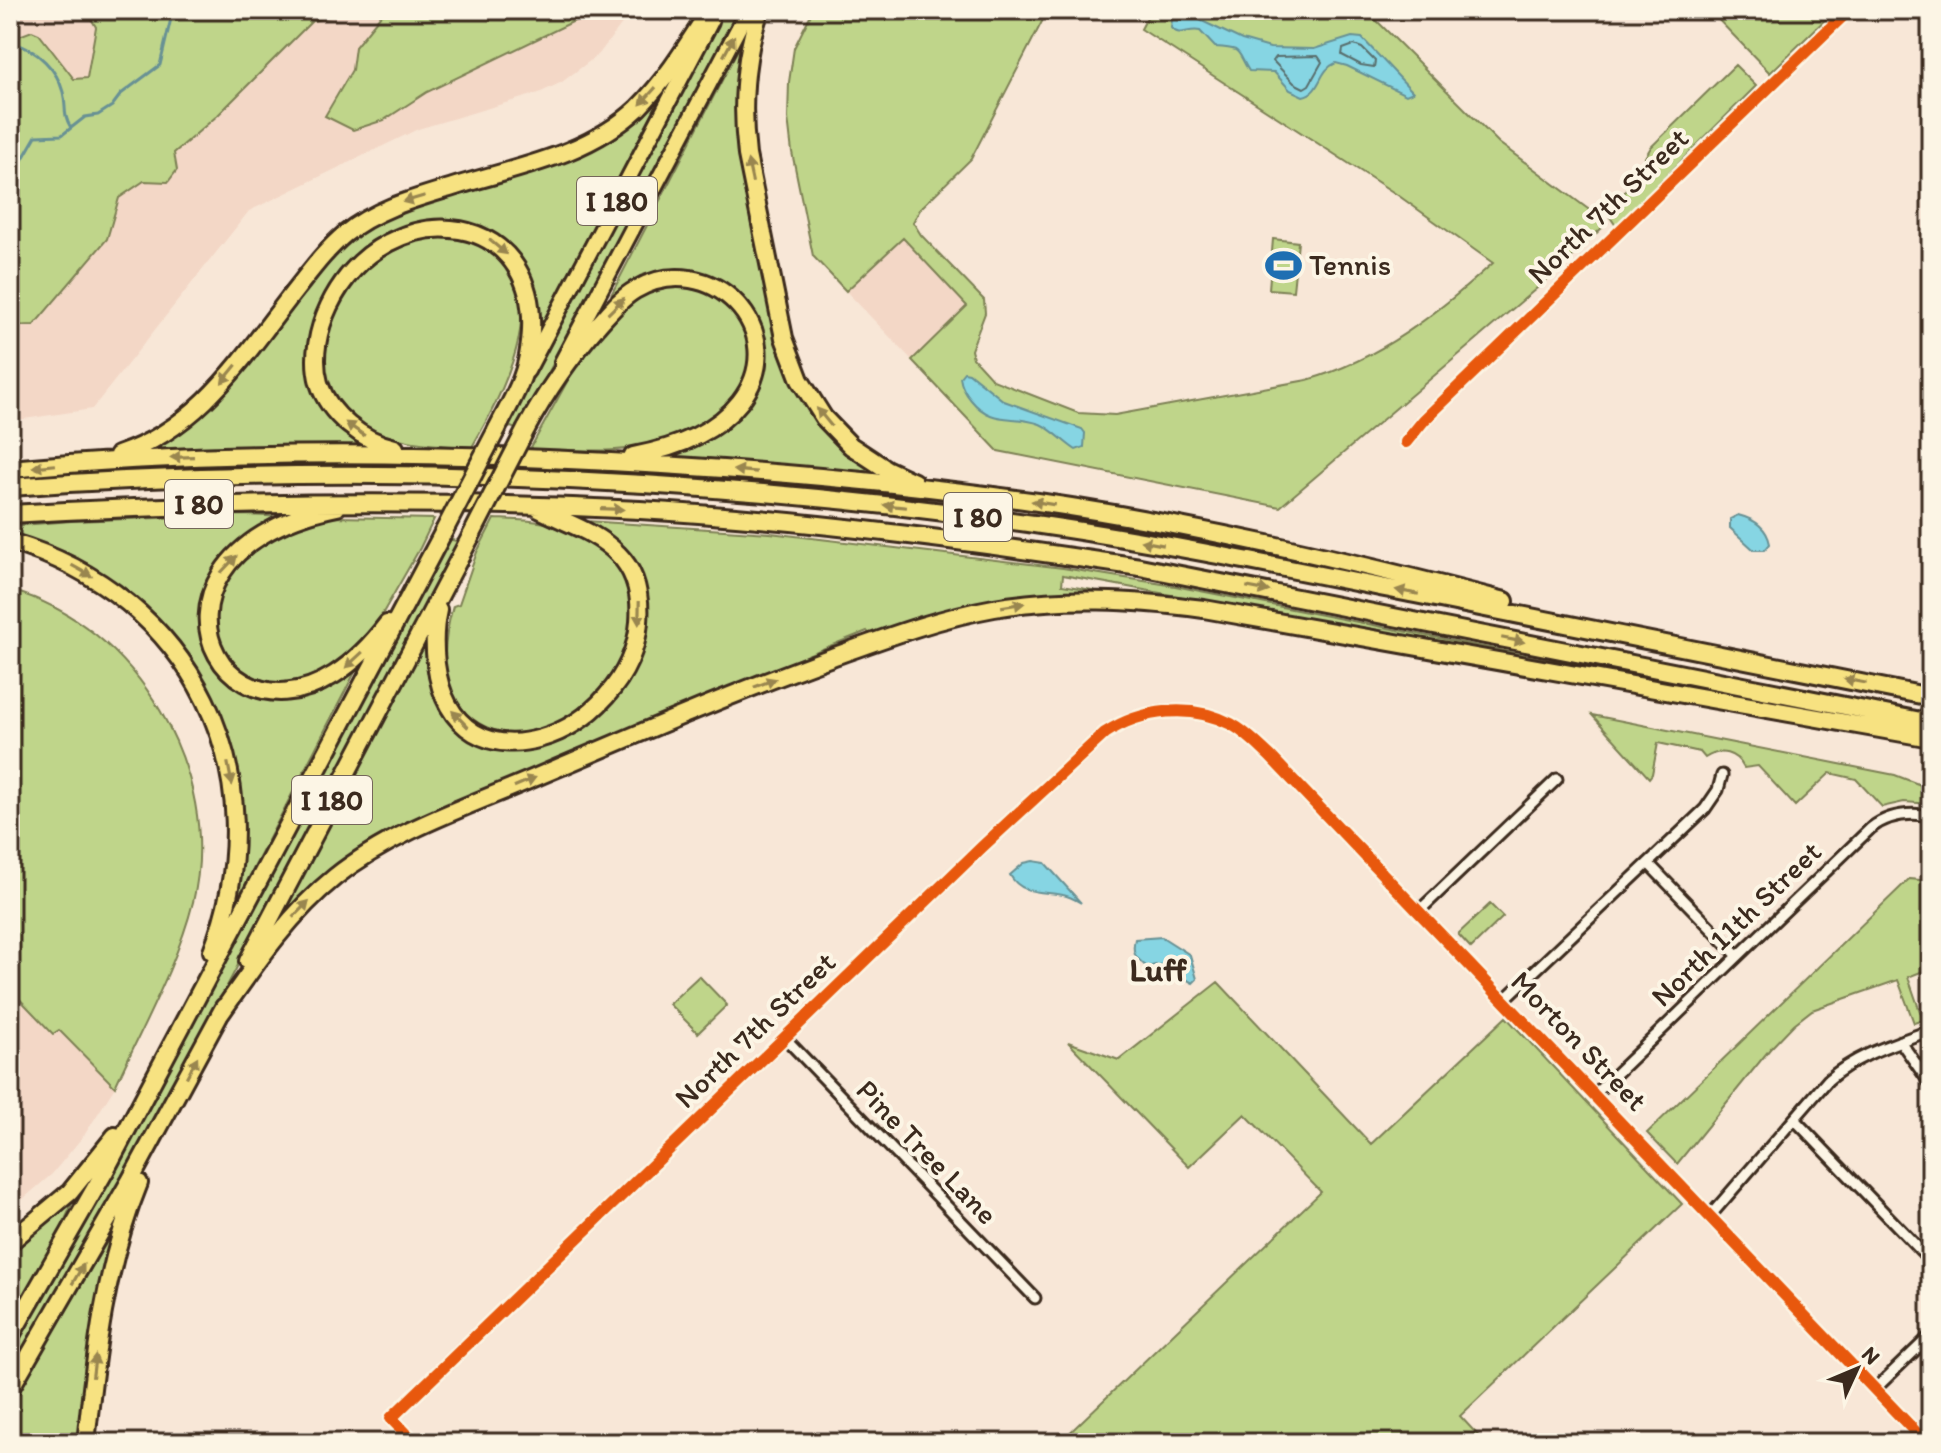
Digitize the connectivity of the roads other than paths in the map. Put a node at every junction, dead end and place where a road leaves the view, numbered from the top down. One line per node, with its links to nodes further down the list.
1 (710, 10): 11 (highway, one-way to 11)
2 (716, 10): 7 (main road, I 180)
3 (748, 10): 6 (main road, I 180, one-way to 3)
4 (760, 10): 14 (highway, one-way to 4)
5 (1849, 10): 8 (street, North 7th Street)
6 (548, 387): 10 (highway, one-way to 10); 20 (highway, I 180, bridge)
7 (517, 392): 9 (highway, one-way to 7); 19 (highway, I 180, bridge)
8 (1406, 442)
9 (428, 453): 10 (highway); 11 (highway, one-way to 11)
10 (600, 461): 14 (highway, one-way to 10)
11 (78, 463): 12 (highway, one-way to 12)
12 (10, 469)
13 (10, 487): 21 (highway, I 80, one-way to 13)
14 (934, 489): 21 (highway, one-way to 14)
15 (388, 502): 16 (highway, I 80); 17 (highway, I 80); 19 (highway, one-way to 15)
16 (534, 507): 20 (highway, one-way to 20); 24 (highway, I 80, one-way to 24)
17 (10, 514)
18 (10, 542): 33 (highway, one-way to 33)
19 (420, 577): 33 (highway, I 180)
20 (446, 584): 34 (highway, I 180)
21 (1665, 643): 22 (highway, I 80, one-way to 21)
22 (1931, 697)
23 (1173, 711): 30 (street, Morton Street); 36 (street, North 7th Street)
24 (1931, 723)
25 (1931, 738): 34 (highway, one-way to 25)
26 (1722, 775): 29 (street)
27 (1557, 779): 30 (street)
28 (1928, 815): 31 (street, North 11th Street)
29 (1648, 863): 31 (street); 32 (street)
30 (1419, 911): 32 (street, Morton Street)
31 (1738, 956): 40 (street, North 11th Street)
32 (1504, 1000): 40 (street, Morton Street)
33 (194, 1004): 39 (highway, I 180)
34 (219, 1016): 41 (highway, I 180, one-way to 34)
35 (1931, 1030): 37 (street)
36 (785, 1038): 46 (street, Pine Tree Lane); 53 (street, North 7th Street)
37 (1900, 1041): 38 (street); 42 (street)
38 (1931, 1085)
39 (147, 1093): 44 (highway); 48 (highway, I 180)
40 (1594, 1095): 43 (street, Morton Street)
41 (165, 1118): 49 (highway, I 180, one-way to 41); 52 (highway, one-way to 41)
42 (1794, 1119): 43 (street); 45 (street)
43 (1710, 1216): 50 (street, Morton Street)
44 (10, 1242)
45 (1931, 1261)
46 (1035, 1298)
47 (1931, 1335): 50 (street)
48 (10, 1337)
49 (10, 1389)
50 (1875, 1389): 54 (street, Morton Street)
51 (1931, 1438): 54 (main road)
52 (86, 1443)
53 (415, 1443)
54 (1926, 1443)

